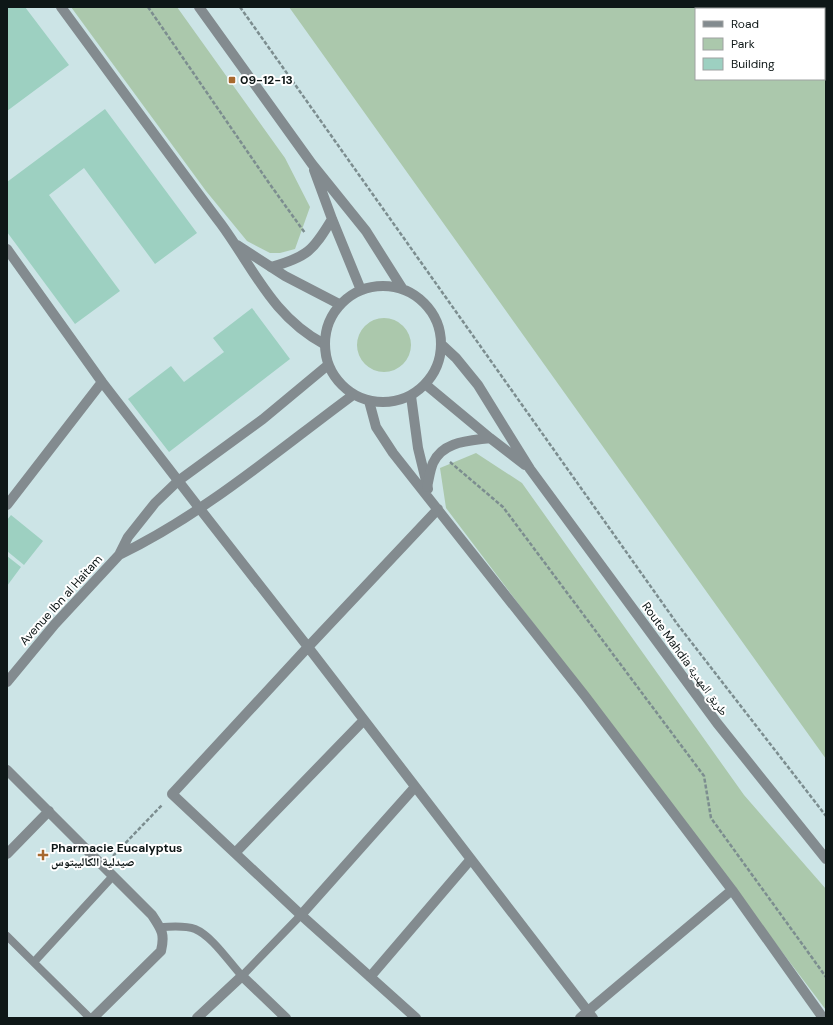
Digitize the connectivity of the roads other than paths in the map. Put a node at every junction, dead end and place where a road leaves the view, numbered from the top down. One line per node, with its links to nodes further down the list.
1 (61, 7): 5 (street)
2 (199, 7): 3 (street)
3 (312, 164): 4 (street); 8 (street)
4 (332, 219): 7 (street); 9 (street)
5 (235, 244): 7 (street); 11 (street)
6 (7, 249): 14 (street)
7 (271, 267): 10 (street)
8 (402, 288): 9 (street); 12 (street)
9 (361, 290): 10 (street)
10 (339, 304): 11 (street)
11 (324, 344): 13 (street)
12 (442, 345): 15 (street); 20 (street, Route Mahdia طريق المهدية)
13 (328, 365): 16 (street); 21 (street)
14 (102, 382): 21 (street); 23 (street)
15 (425, 384): 17 (street); 19 (street, Route Mahdia طريق المهدية)
16 (353, 395): 18 (street); 25 (street)
17 (411, 396): 18 (street); 22 (street)
18 (369, 401): 24 (street)
19 (490, 438): 20 (street, Route Mahdia طريق المهدية); 22 (street)
20 (530, 469): 37 (street, Route Mahdia طريق المهدية)
21 (178, 481): 25 (street); 27 (street)
22 (427, 487): 24 (street)
23 (9, 499)
24 (431, 500): 26 (street)
25 (200, 509): 27 (street); 28 (street)
26 (438, 510): 28 (street); 39 (street)
27 (119, 555): 29 (street, Avenue Ibn al Haitam)
28 (308, 647): 30 (street); 34 (street)
29 (7, 682)
30 (364, 720): 32 (street); 34 (street)
31 (7, 770): 33 (street)
32 (415, 787): 36 (street); 40 (street)
33 (49, 811): 35 (street); 38 (street)
34 (235, 853): 40 (street)
35 (7, 854)
36 (471, 859): 45 (street); 46 (street)
37 (826, 859)
38 (113, 876): 41 (street); 43 (lane)
39 (732, 890): 46 (street); 51 (street)
40 (301, 915): 44 (lane); 45 (street)
41 (160, 927): 44 (lane); 47 (street)
42 (7, 936): 43 (lane)
43 (34, 962): 47 (lane)
44 (242, 976): 48 (street); 49 (street)
45 (370, 977): 50 (street)
46 (587, 1016)
47 (91, 1018)
48 (197, 1018)
49 (286, 1018)
50 (416, 1018)
51 (823, 1018)

